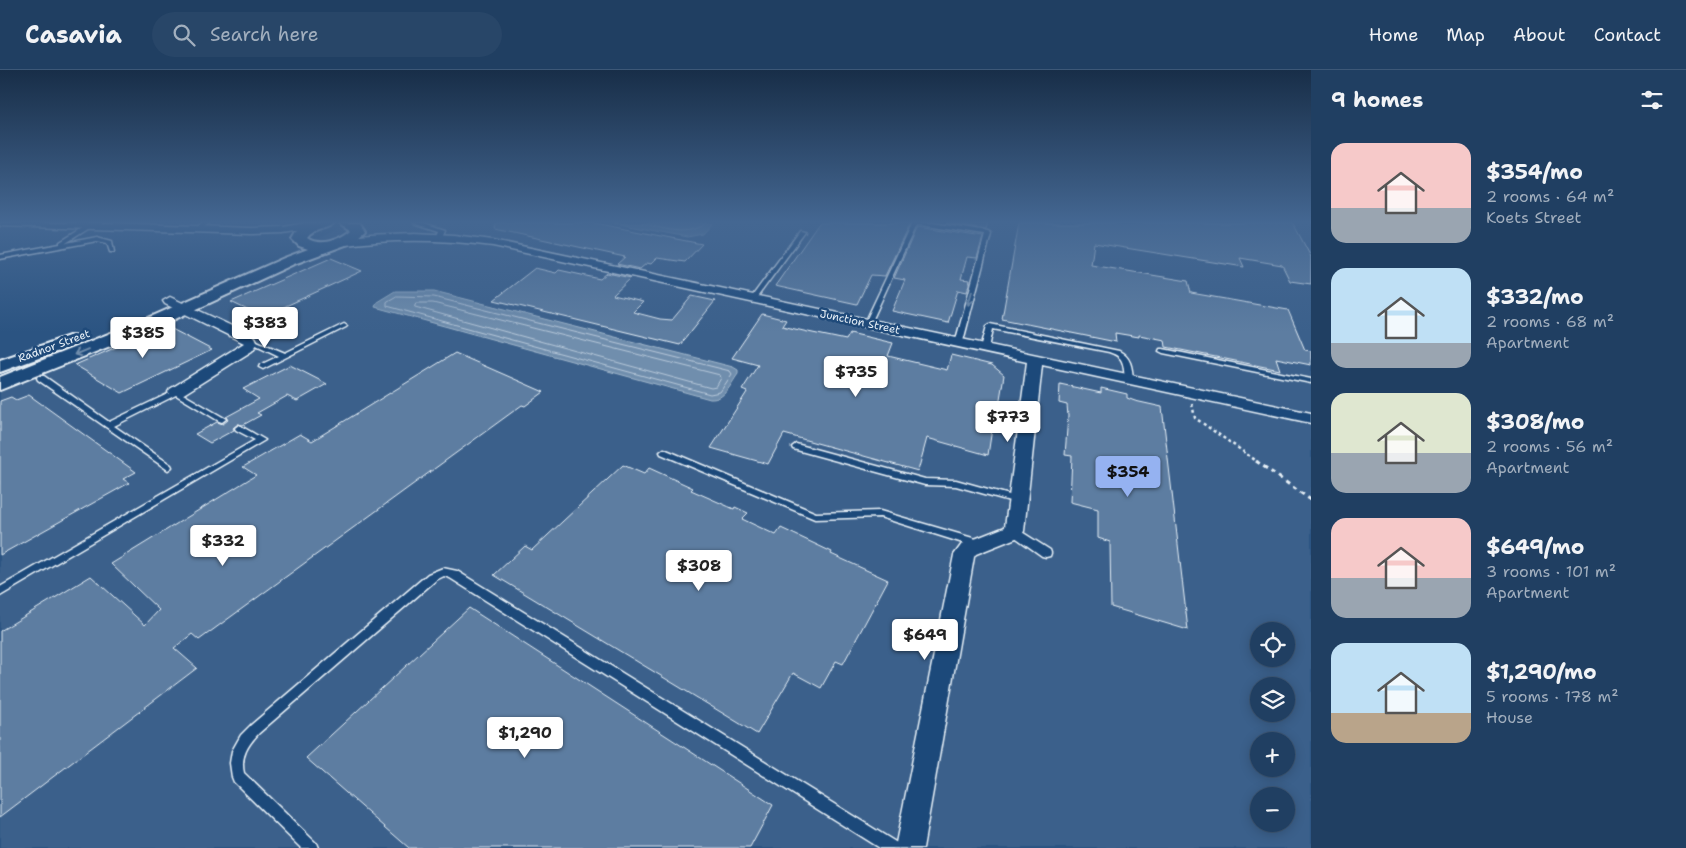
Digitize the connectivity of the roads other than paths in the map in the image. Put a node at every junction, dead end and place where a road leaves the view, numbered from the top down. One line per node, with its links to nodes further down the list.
1 (268, 259): 8 (street, Radnor Street)
2 (296, 259): 8 (street, Radnor Street)
3 (569, 259): 7 (street, Junction Street)
4 (782, 259): 7 (lane)
5 (901, 259): 9 (lane)
6 (981, 259): 12 (lane, one-way to 12)
7 (753, 299): 9 (street, Junction Street)
8 (178, 305): 11 (street); 17 (street, Radnor Street); 22 (street, Radnor Street, one-way to 22)
9 (868, 323): 12 (street, Junction Street)
10 (344, 326): 15 (lane)
11 (250, 340): 15 (lane); 23 (street)
12 (959, 343): 13 (street, Junction Street)
13 (985, 348): 16 (street, Junction Street); 20 (lane)
14 (1163, 352): 21 (lane)
15 (284, 356): 18 (lane)
16 (1035, 359): 20 (street, Junction Street); 31 (street)
17 (0, 366)
18 (263, 367)
19 (41, 378): 26 (lane)
20 (1129, 379): 25 (street, Junction Street)
21 (1311, 381)
22 (0, 384)
23 (176, 392): 24 (lane); 26 (lane)
24 (222, 418)
25 (1311, 418)
26 (109, 425): 30 (lane)
27 (239, 428): 35 (lane)
28 (796, 447): 31 (lane)
29 (664, 452): 33 (lane)
30 (168, 466)
31 (1017, 500): 32 (street)
32 (1014, 531): 33 (street); 34 (lane)
33 (982, 544): 38 (street)
34 (1046, 553)
35 (0, 592)
36 (311, 848): 37 (lane)
37 (892, 848)
38 (909, 848)

